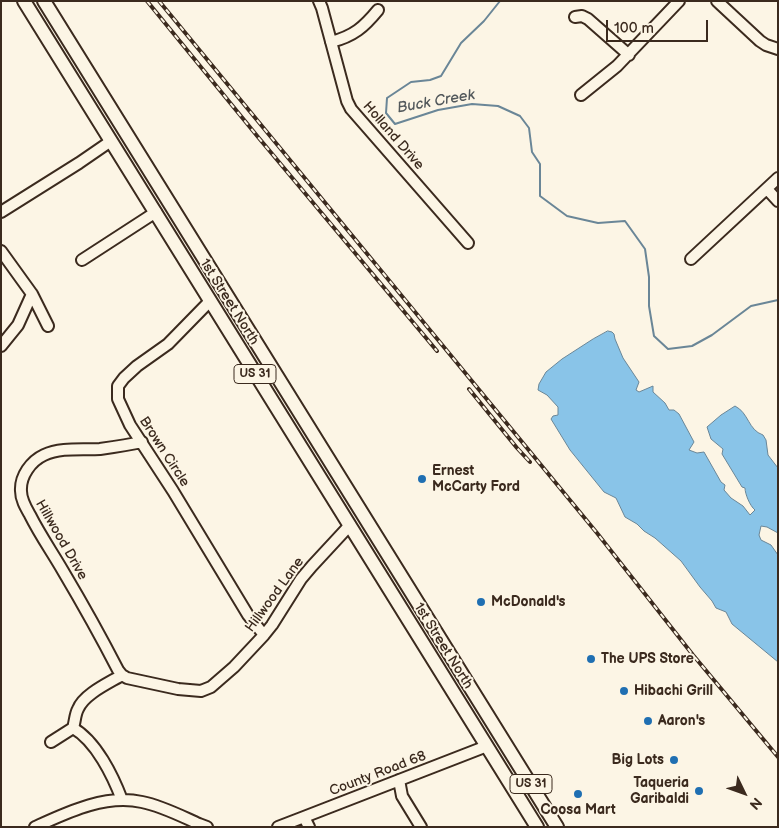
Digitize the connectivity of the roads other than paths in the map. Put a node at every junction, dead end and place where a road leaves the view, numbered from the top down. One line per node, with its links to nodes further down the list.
1 (24, 1): 12 (main road, 1st Street North / US 31)
2 (44, 1): 11 (main road, 1st Street North / US 31)
3 (319, 1): 8 (street, Holland Drive)
4 (678, 1): 10 (street)
5 (717, 1): 9 (street)
6 (378, 10): 8 (street)
7 (574, 17): 10 (street)
8 (331, 42): 22 (street, Holland Drive)
9 (778, 49)
10 (628, 55): 13 (street)
11 (81, 61): 12 (main road); 14 (main road, 1st Street North / US 31)
12 (71, 78): 15 (main road, 1st Street North / US 31)
13 (581, 95)
14 (127, 134): 15 (main road); 19 (main road, 1st Street North / US 31)
15 (111, 141): 20 (street); 21 (main road, 1st Street North / US 31)
16 (778, 178): 17 (street)
17 (767, 189): 18 (street); 25 (street)
18 (778, 200)
19 (169, 203): 21 (main road); 26 (main road, 1st Street North / US 31)
20 (1, 212)
21 (156, 212): 24 (street); 28 (main road, 1st Street North / US 31)
22 (468, 243)
23 (1, 251): 27 (street)
24 (82, 260)
25 (691, 260)
26 (225, 292): 28 (main road); 31 (main road, 1st Street North / US 31)
27 (32, 294): 29 (street); 30 (street)
28 (210, 301): 32 (main road, 1st Street North / US 31); 33 (street, Brown Circle)
29 (48, 326)
30 (1, 346)
31 (277, 376): 32 (main road); 34 (main road, 1st Street North / US 31)
32 (263, 386): 35 (main road, 1st Street North / US 31)
33 (142, 442): 40 (street, Brown Circle); 43 (street, Hillwood Drive)
34 (330, 460): 35 (main road); 36 (main road, 1st Street North / US 31)
35 (314, 468): 37 (main road, 1st Street North / US 31)
36 (362, 513): 37 (main road); 38 (main road, 1st Street North / US 31)
37 (350, 525): 39 (main road, 1st Street North / US 31); 40 (street, Hillwood Lane)
38 (412, 594): 39 (main road); 41 (main road, 1st Street North / US 31)
39 (398, 603): 42 (main road, 1st Street North / US 31)
40 (264, 635): 43 (street, Hillwood Lane)
41 (457, 665): 42 (main road); 45 (main road, 1st Street North / US 31)
42 (442, 674): 47 (main road, 1st Street North / US 31)
43 (122, 675): 44 (street)
44 (73, 728): 46 (street); 49 (street)
45 (504, 741): 47 (main road); 56 (main road, US 31)
46 (51, 742)
47 (487, 746): 48 (street, County Road 68); 55 (main road, US 31)
48 (399, 780): 50 (street, County Road 68); 54 (street)
49 (122, 800): 51 (street); 52 (street)
50 (307, 822): 53 (street, County Road 68)
51 (35, 827)
52 (207, 827)
53 (278, 827)
54 (421, 827)
55 (538, 827)
56 (557, 827)

